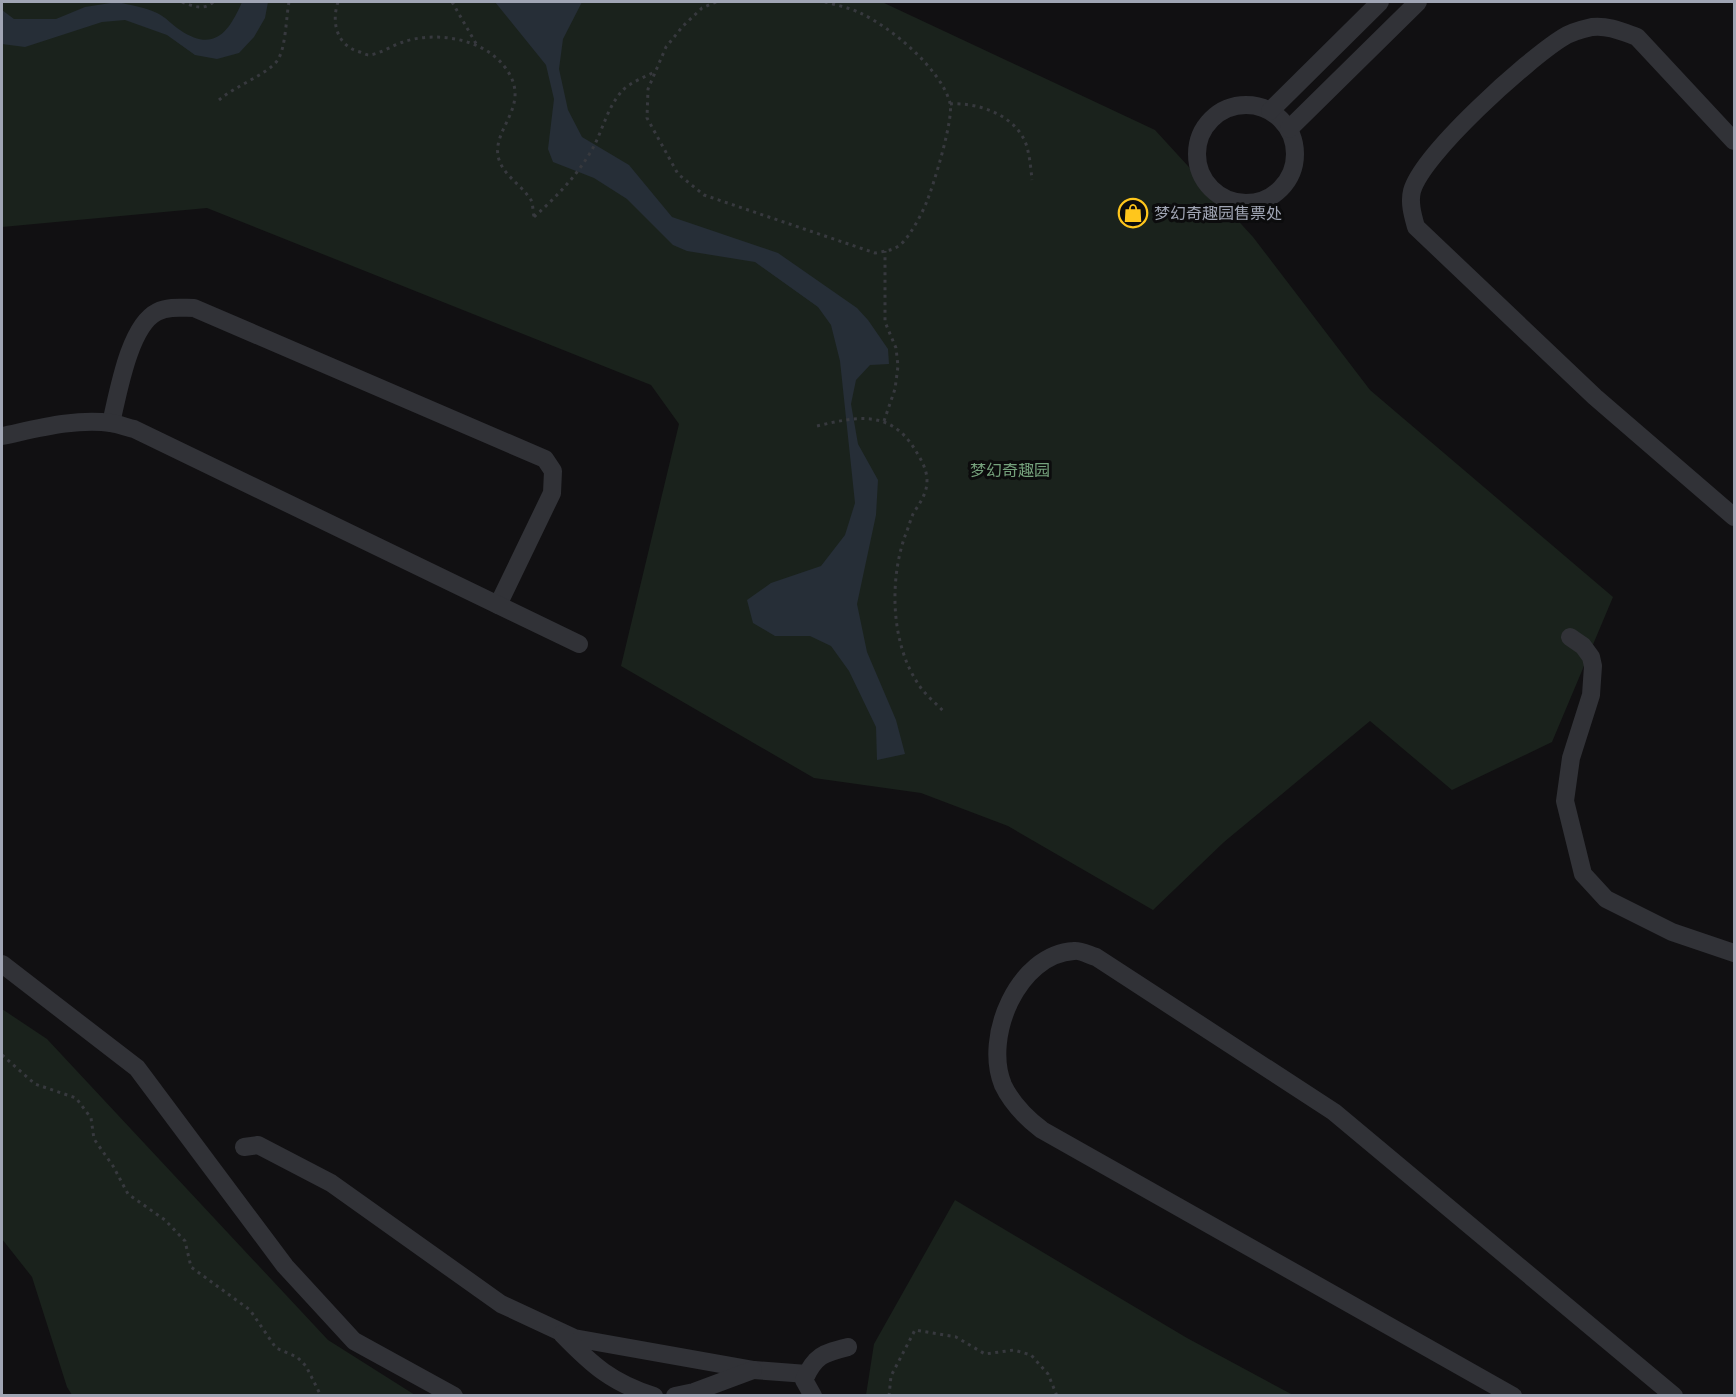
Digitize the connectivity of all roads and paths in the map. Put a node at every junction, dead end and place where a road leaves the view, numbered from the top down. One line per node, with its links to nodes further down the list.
1 (182, 2): 2 (path)
2 (213, 2)
3 (289, 2): 12 (path)
4 (338, 2): 10 (path)
5 (452, 2): 10 (path)
6 (716, 2): 11 (path)
7 (825, 2): 13 (path)
8 (1380, 2): 14 (street)
9 (1418, 2): 15 (street)
10 (478, 48): 11 (path)
11 (656, 71): 18 (path)
12 (219, 100)
13 (950, 104): 17 (path); 18 (path)
14 (1270, 111): 15 (street); 15 (street)
15 (1289, 129)
16 (1734, 141): 23 (street)
17 (1032, 180)
18 (885, 251): 19 (path)
19 (884, 421): 21 (path); 27 (path)
20 (111, 423): 22 (street); 24 (street); 24 (street)
21 (817, 426)
22 (2, 436)
23 (1734, 517)
24 (498, 605): 26 (street)
25 (1570, 637): 28 (street)
26 (579, 644)
27 (944, 712)
28 (1734, 952)
29 (2, 964): 37 (street)
30 (2, 1055): 36 (path)
31 (244, 1147): 32 (street)
32 (561, 1332): 34 (street); 38 (street)
33 (849, 1347): 35 (street)
34 (754, 1370): 35 (street); 39 (street)
35 (807, 1374): 40 (street)
36 (321, 1395)
37 (454, 1395)
38 (654, 1395)
39 (675, 1395)
40 (813, 1395)
41 (889, 1395): 42 (path)
42 (1057, 1395)
43 (1513, 1395): 44 (street)
44 (1674, 1395)

